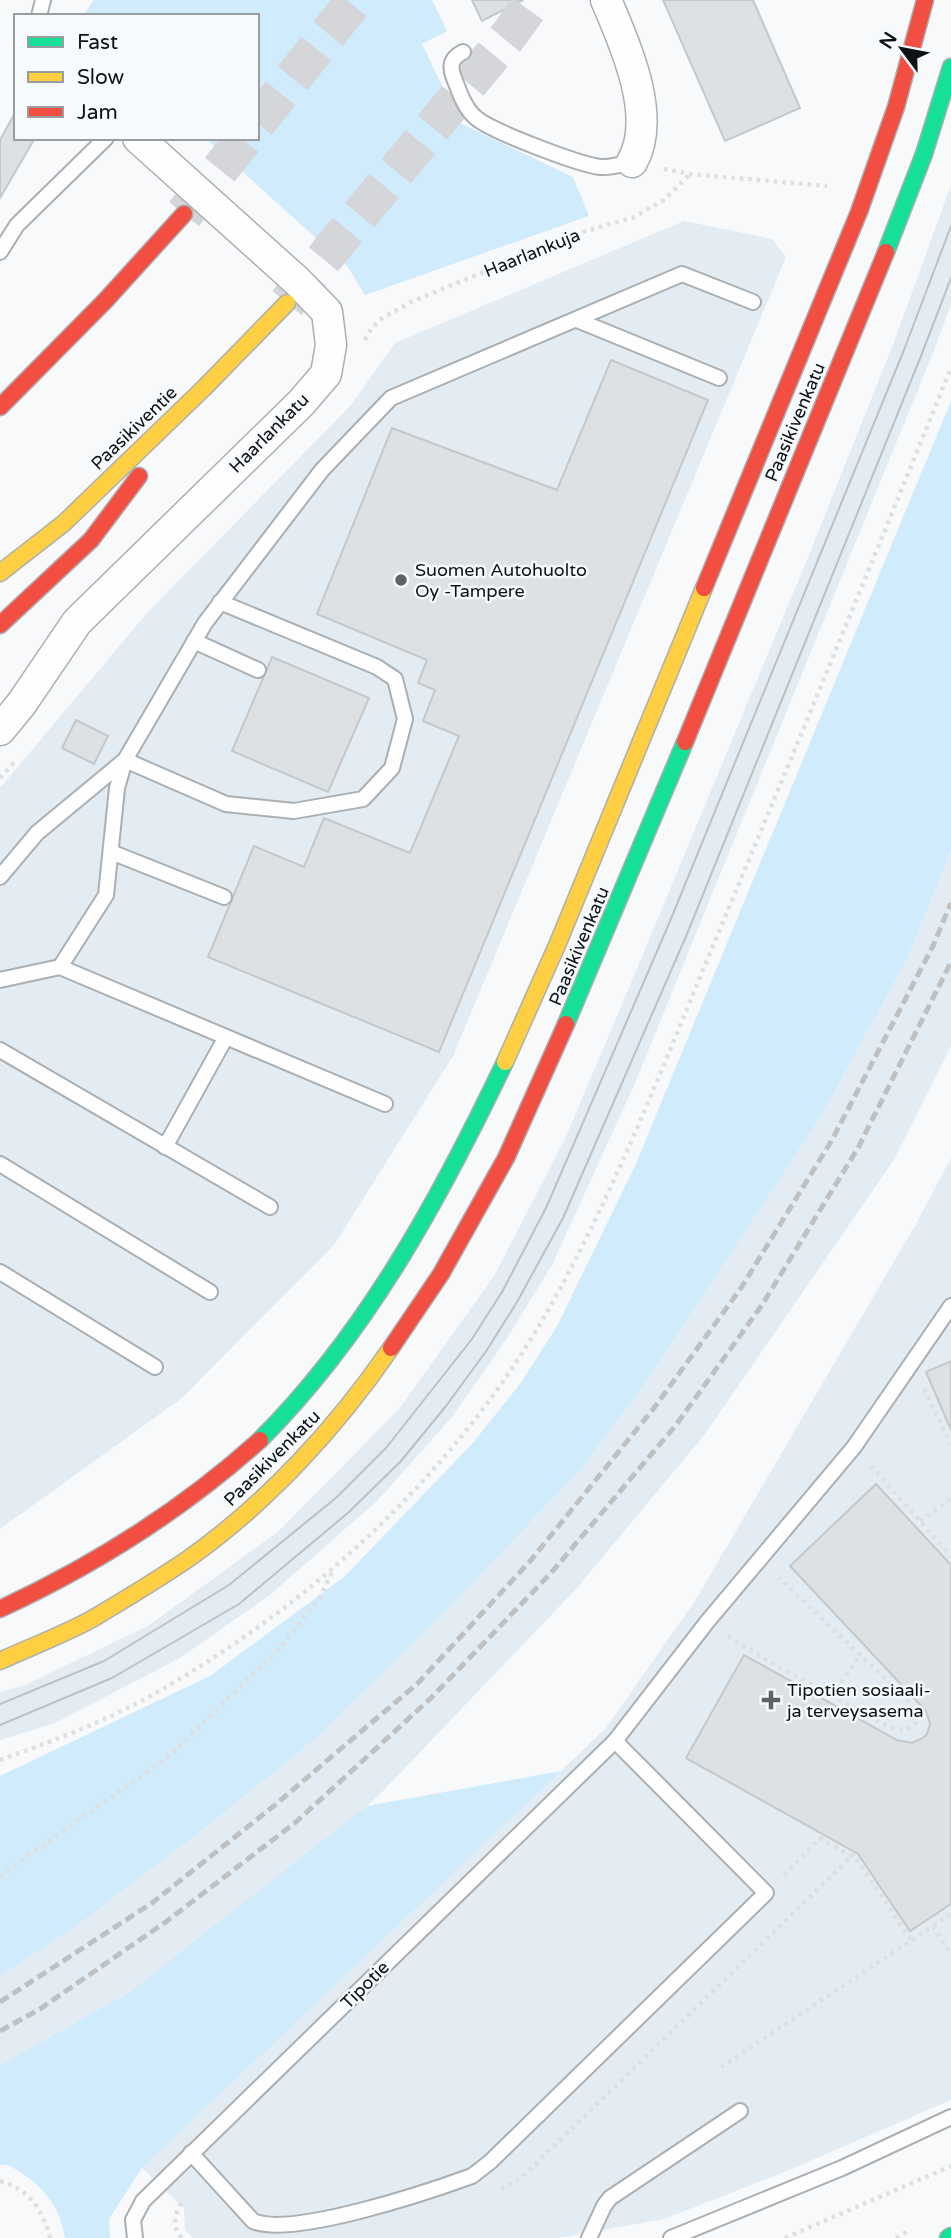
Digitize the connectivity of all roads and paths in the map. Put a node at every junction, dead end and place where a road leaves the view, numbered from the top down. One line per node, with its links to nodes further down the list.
1 (606, 0): 7 (street)
2 (925, 0): 52 (main road, Paasikivenkatu)
3 (463, 52): 7 (lane)
4 (951, 67): 55 (main road, Paasikivenkatu)
5 (104, 140): 13 (lane)
6 (140, 140): 27 (street, Haarlankatu)
7 (632, 162): 8 (path)
8 (690, 174): 10 (path); 17 (path, Haarlankuja)
9 (832, 175): 10 (path)
10 (827, 186): 11 (path)
11 (823, 197)
12 (184, 214): 21 (main road)
13 (0, 252)
14 (753, 302): 16 (lane)
15 (287, 303): 20 (main road, Paasikiventie)
16 (577, 320): 19 (lane); 23 (lane)
17 (371, 329)
18 (951, 368): 51 (path)
19 (719, 378)
20 (204, 388): 22 (main road, Paasikiventie); 24 (main road)
21 (0, 407)
22 (0, 573)
23 (220, 602): 25 (lane); 28 (lane)
24 (0, 625)
25 (194, 641): 26 (lane); 28 (lane)
26 (258, 670)
27 (0, 730)
28 (125, 760): 29 (lane); 30 (lane)
29 (111, 852): 31 (lane); 32 (lane)
30 (0, 877)
31 (224, 897)
32 (60, 967): 33 (lane); 34 (lane)
33 (0, 980)
34 (226, 1037): 36 (lane); 37 (lane)
35 (0, 1050): 37 (lane)
36 (385, 1104)
37 (165, 1147): 39 (lane)
38 (0, 1164): 41 (lane)
39 (270, 1207)
40 (0, 1272): 44 (lane)
41 (210, 1292)
42 (951, 1306): 43 (lane, Tipotie)
43 (912, 1365): 45 (path); 46 (lane, Tipotie)
44 (155, 1367)
45 (951, 1445)
46 (853, 1447): 48 (path); 50 (lane, Tipotie)
47 (951, 1499): 48 (path)
48 (920, 1521): 49 (path)
49 (951, 1556)
50 (760, 1559): 53 (lane, Tipotie); 54 (path)
51 (334, 1569): 58 (path); 59 (path)
52 (0, 1609)
53 (707, 1622): 56 (path); 57 (lane, Tipotie)
54 (861, 1655): 56 (path); 56 (path)
55 (0, 1661)
56 (831, 1696)
57 (615, 1741): 60 (lane); 68 (lane, Tipotie)
58 (0, 1760)
59 (0, 1877)
60 (766, 1893): 63 (path); 68 (lane)
61 (951, 1914): 62 (path)
62 (933, 1926): 63 (path); 64 (path)
63 (911, 1940): 65 (path)
64 (951, 1955)
65 (721, 2067)
66 (740, 2111): 75 (lane)
67 (951, 2117): 76 (lane)
68 (191, 2153): 73 (lane, Tipotie)
69 (951, 2166): 77 (path)
70 (0, 2181): 72 (path)
71 (187, 2196): 74 (path)
72 (50, 2238)
73 (135, 2238)
74 (181, 2238)
75 (589, 2238)
76 (671, 2238)
77 (785, 2238)

